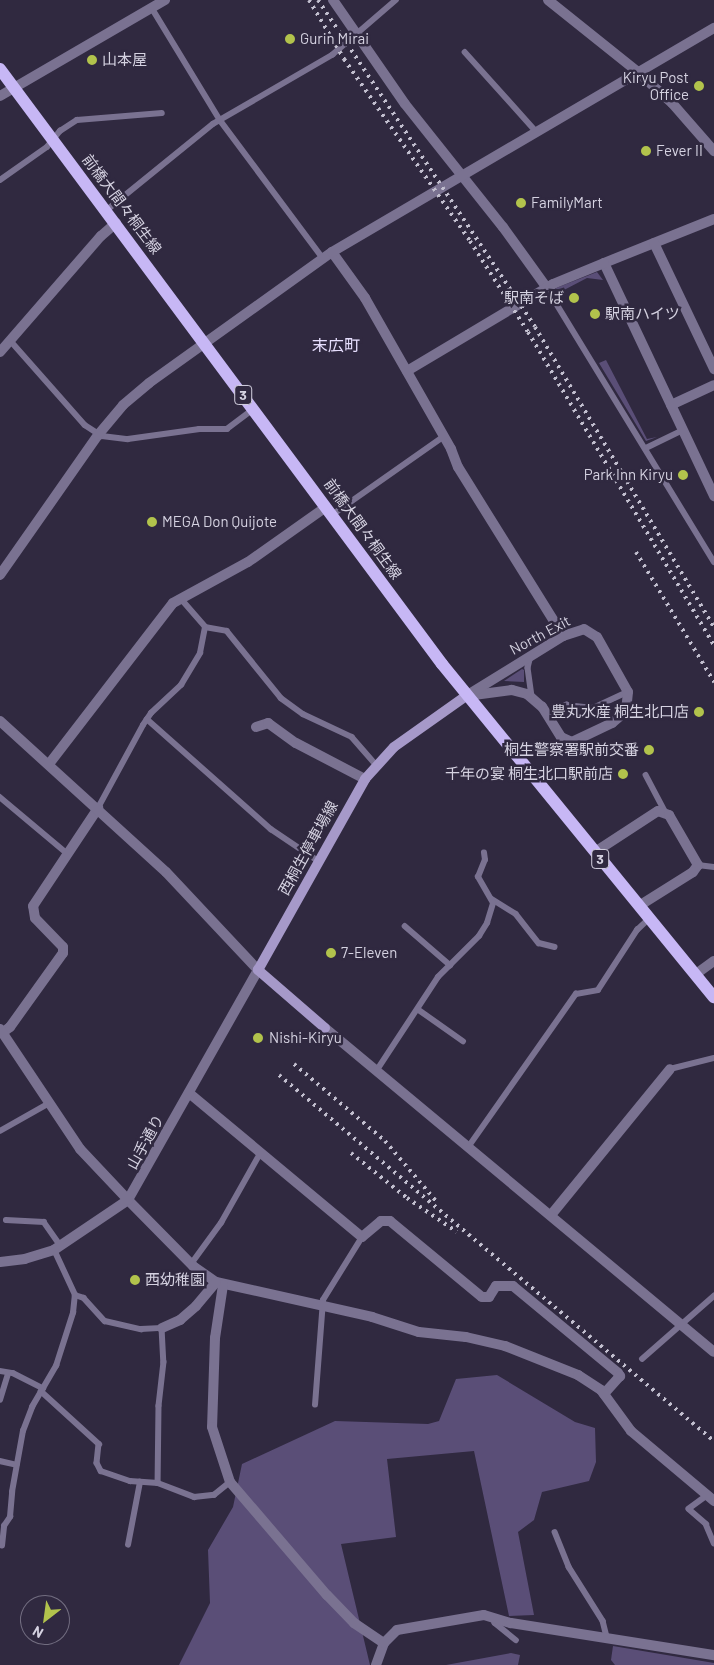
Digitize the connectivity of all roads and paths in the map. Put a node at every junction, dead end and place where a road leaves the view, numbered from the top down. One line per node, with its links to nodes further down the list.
1 (165, 0): 5 (street)
2 (333, 0): 7 (street)
3 (396, 0): 7 (lane)
4 (548, 0): 10 (street)
5 (149, 4): 11 (street); 14 (lane)
6 (714, 28): 10 (street)
7 (356, 34): 14 (lane); 18 (street)
8 (465, 52): 15 (lane)
9 (0, 69): 11 (main road, 前橋大間々桐生線 / 3)
10 (638, 73): 15 (street); 17 (street)
11 (14, 88): 12 (street); 16 (main road, 前橋大間々桐生線 / 3)
12 (0, 96)
13 (162, 113): 16 (lane)
14 (220, 120): 20 (lane); 25 (lane)
15 (536, 131): 18 (street)
16 (52, 140): 19 (lane); 20 (main road, 前橋大間々桐生線 / 3)
17 (714, 152)
18 (463, 175): 24 (street); 27 (street)
19 (0, 180)
20 (107, 210): 22 (main road, 前橋大間々桐生線 / 3)
21 (714, 219): 23 (street)
22 (116, 223): 28 (street); 29 (main road, 前橋大間々桐生線 / 3)
23 (654, 243): 26 (street); 31 (street)
24 (332, 252): 25 (street); 32 (street)
25 (323, 258): 29 (street)
26 (604, 263): 27 (street); 34 (street)
27 (547, 288): 32 (street); 39 (lane)
28 (10, 340): 30 (street); 37 (lane)
29 (204, 343): 35 (main road, 前橋大間々桐生線 / 3); 37 (street)
30 (0, 352)
31 (714, 369)
32 (407, 371): 38 (street)
33 (714, 385): 34 (street)
34 (670, 405): 36 (street)
35 (254, 409): 37 (lane); 41 (main road, 前橋大間々桐生線 / 3)
36 (683, 430): 39 (lane); 40 (street)
37 (98, 434): 43 (street)
38 (443, 436): 41 (lane); 46 (street)
39 (646, 448): 42 (lane)
40 (714, 496)
41 (329, 511): 44 (street); 49 (main road, 前橋大間々桐生線 / 3)
42 (714, 562)
43 (1, 572)
44 (180, 598): 45 (lane); 55 (street)
45 (205, 627): 51 (lane); 56 (lane)
46 (563, 636): 47 (street, North Exit); 48 (street, North Exit)
47 (532, 654): 49 (street, North Exit); 50 (lane)
48 (628, 692): 53 (lane); 53 (street)
49 (466, 696): 50 (street); 56 (main road, 西桐生停車場線); 63 (main road, 前橋大間々桐生線 / 3)
50 (532, 698): 53 (street)
51 (147, 719): 60 (lane); 65 (lane)
52 (0, 721): 55 (street)
53 (551, 721)
54 (256, 727): 58 (street)
55 (49, 764): 60 (street)
56 (376, 765): 58 (main road, 西桐生停車場線)
57 (646, 775): 61 (lane)
58 (365, 779): 65 (main road, 西桐生停車場線)
59 (0, 797): 64 (lane)
60 (98, 808): 64 (street); 75 (street)
61 (665, 811): 63 (street); 66 (street)
62 (484, 852): 68 (lane)
63 (595, 852): 69 (main road, 前橋大間々桐生線 / 3)
64 (68, 854): 80 (street)
65 (317, 860): 75 (main road, 西桐生停車場線)
66 (698, 864): 67 (lane); 69 (street)
67 (714, 867)
68 (492, 899): 72 (lane); 74 (lane)
69 (639, 906): 70 (main road, 前橋大間々桐生線 / 3)
70 (649, 919): 76 (main road, 前橋大間々桐生線 / 3); 88 (lane)
71 (405, 926): 74 (lane)
72 (555, 947)
73 (714, 961): 76 (street)
74 (450, 965): 78 (lane)
75 (258, 970): 79 (main road); 85 (street, 山手通り)
76 (696, 974): 77 (main road, 前橋大間々桐生線 / 3)
77 (714, 997)
78 (419, 1010): 81 (lane); 84 (lane)
79 (325, 1028): 84 (street)
80 (1, 1031): 86 (street)
81 (463, 1041)
82 (714, 1058): 83 (lane)
83 (670, 1069): 91 (street)
84 (376, 1070): 88 (street)
85 (189, 1093): 89 (street); 90 (street, 山手通り)
86 (48, 1104): 87 (lane); 90 (street)
87 (0, 1131)
88 (469, 1146): 91 (street)
89 (262, 1151): 93 (street); 96 (lane)
90 (128, 1200): 94 (street, 山手通り); 96 (street)
91 (551, 1215): 101 (street)
92 (6, 1220): 94 (lane)
93 (362, 1237): 100 (lane); 108 (street)
94 (57, 1248): 95 (street, 山手通り); 98 (lane)
95 (0, 1262)
96 (191, 1264): 97 (street)
97 (220, 1283): 100 (street); 102 (street); 114 (street)
98 (75, 1296): 102 (lane); 107 (lane)
99 (714, 1296): 101 (lane)
100 (322, 1305): 108 (street); 110 (lane)
101 (681, 1324): 103 (street); 104 (lane)
102 (162, 1328): 115 (lane)
103 (714, 1352)
104 (642, 1359)
105 (0, 1371): 106 (lane)
106 (8, 1374): 107 (lane); 109 (lane)
107 (42, 1390): 112 (lane); 113 (lane)
108 (604, 1394): 116 (street)
109 (0, 1400)
110 (315, 1405)
111 (0, 1461): 112 (lane)
112 (17, 1465): 120 (lane)
113 (140, 1482): 115 (lane); 119 (lane)
114 (230, 1482): 115 (lane); 124 (street)
115 (158, 1483)
116 (711, 1499): 118 (lane)
117 (555, 1532): 122 (lane)
118 (714, 1543)
119 (128, 1545)
120 (2, 1546)
121 (493, 1616): 122 (street); 123 (lane); 124 (street)
122 (607, 1637): 125 (street)
123 (516, 1640)
124 (384, 1643): 126 (street)
125 (714, 1655)
126 (376, 1665)

